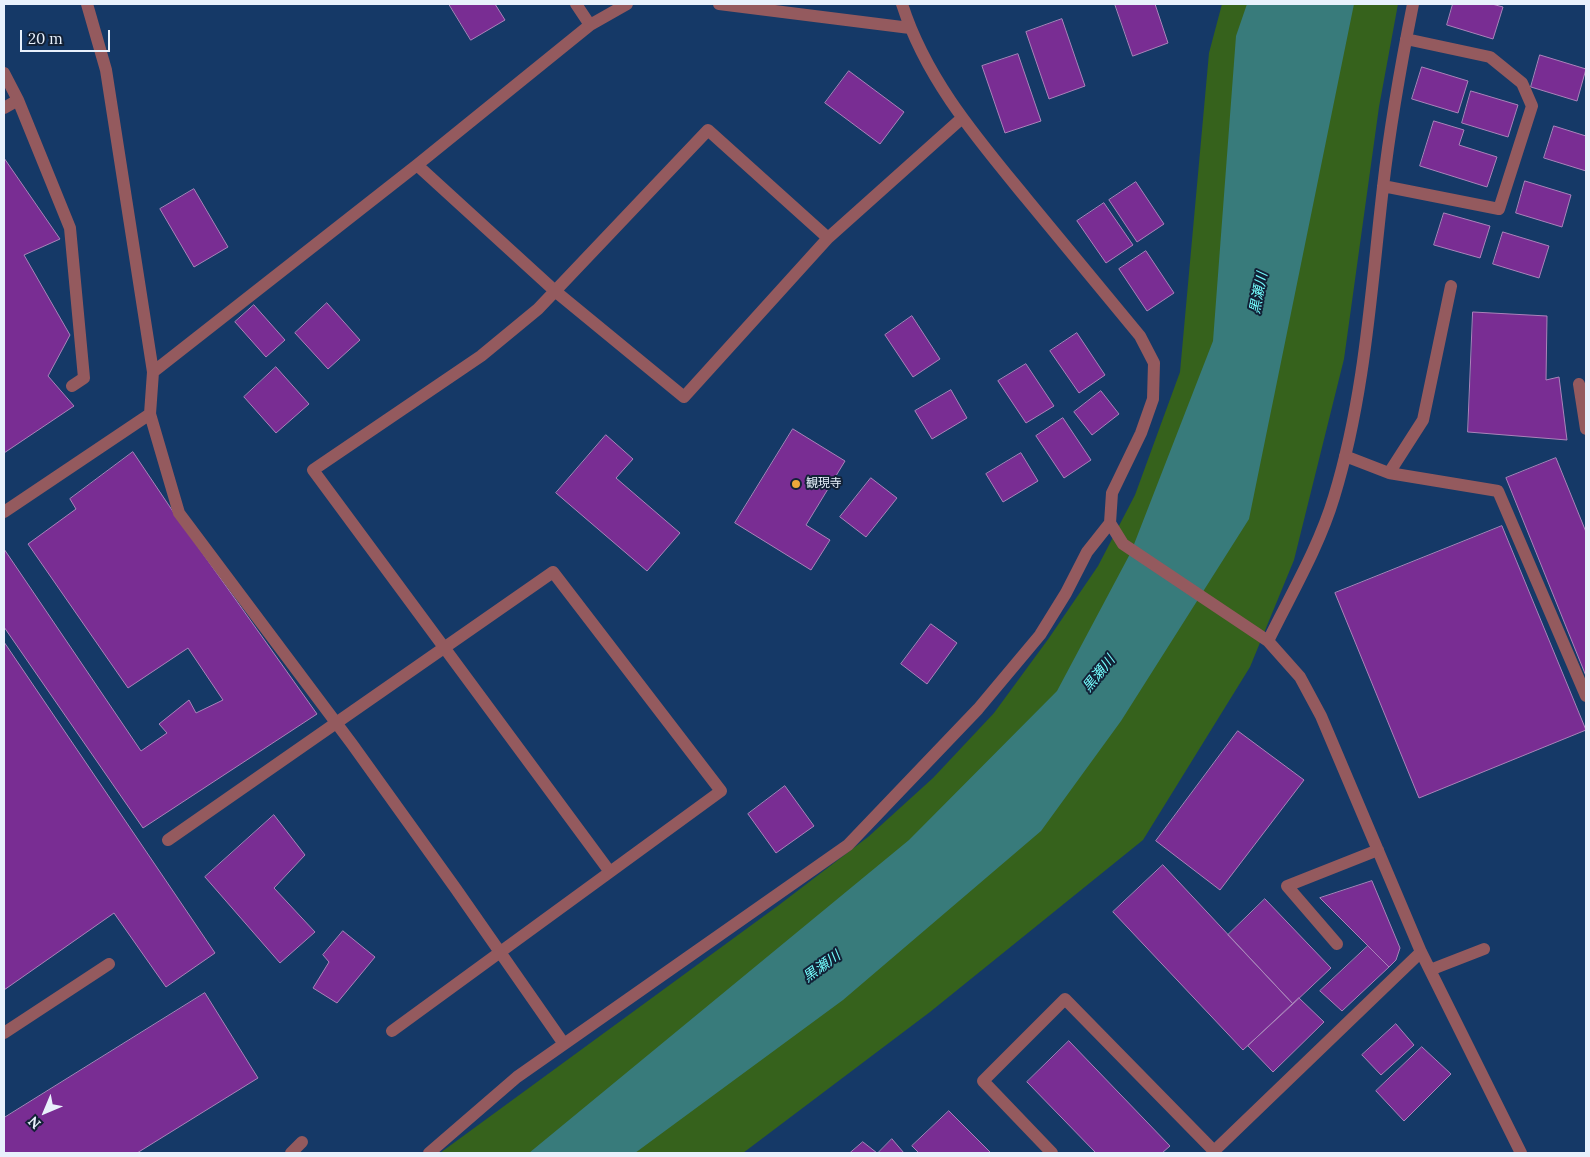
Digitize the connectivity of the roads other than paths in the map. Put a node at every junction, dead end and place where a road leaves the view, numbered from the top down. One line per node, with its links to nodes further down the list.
1 (87, 4): 19 (street)
2 (576, 4): 7 (street)
3 (628, 4): 7 (street)
4 (719, 4): 8 (street)
5 (902, 4): 8 (street)
6 (1413, 4): 9 (street)
7 (590, 25): 14 (street)
8 (910, 28): 13 (street)
9 (1406, 39): 15 (street); 15 (street)
10 (4, 73): 11 (street)
11 (18, 100): 12 (street); 21 (street)
12 (4, 108)
13 (961, 119): 16 (street); 27 (street)
14 (417, 165): 18 (street); 19 (street)
15 (1383, 186): 24 (street)
16 (828, 238): 18 (street); 18 (street)
17 (1451, 286): 25 (street)
18 (555, 292): 29 (street)
19 (153, 372): 22 (street)
20 (1579, 384): 23 (street)
21 (72, 386)
22 (150, 414): 26 (street); 31 (street)
23 (1586, 428)
24 (1345, 456): 25 (street); 28 (street)
25 (1389, 473): 30 (street)
26 (4, 512)
27 (1110, 523): 28 (street); 43 (street)
28 (1268, 641): 33 (street)
29 (444, 648): 31 (street); 34 (street); 34 (street)
30 (1586, 696)
31 (336, 723): 32 (street); 38 (street)
32 (168, 840)
33 (1378, 850): 35 (street); 37 (street)
34 (610, 872): 38 (street)
35 (1337, 944)
36 (1484, 949): 40 (street)
37 (1421, 952): 40 (street); 45 (street)
38 (500, 953): 41 (street); 43 (street)
39 (109, 964): 42 (street)
40 (1430, 970): 49 (street)
41 (392, 1031)
42 (4, 1033)
43 (564, 1044): 47 (street)
44 (302, 1142): 46 (street)
45 (1213, 1152): 48 (street)
46 (291, 1153)
47 (428, 1153)
48 (1052, 1153)
49 (1521, 1153)

